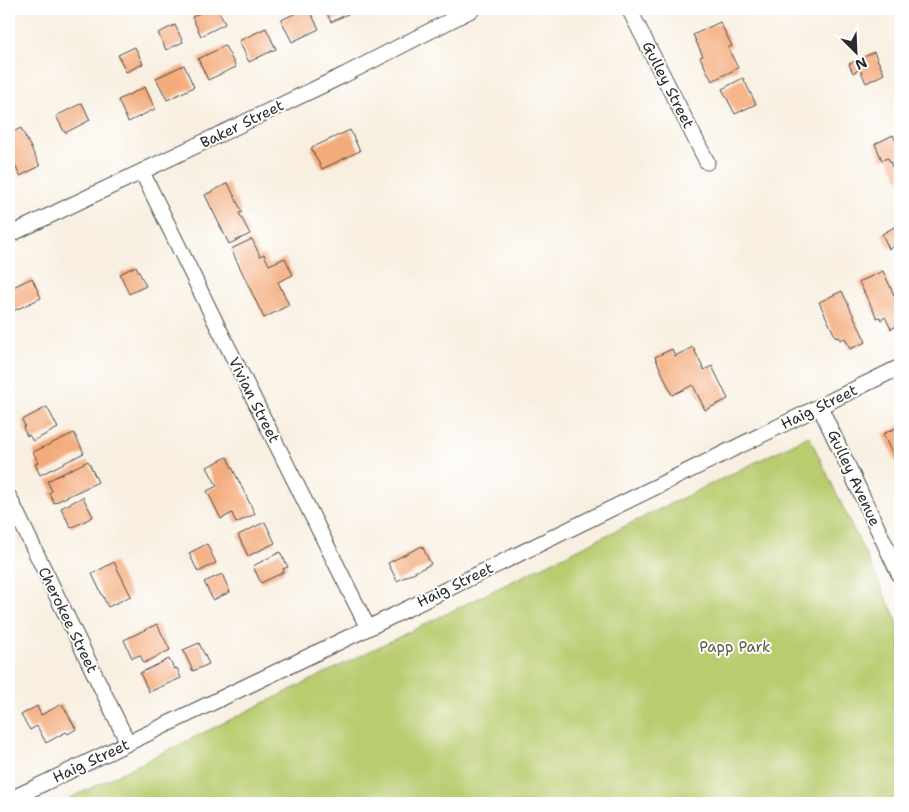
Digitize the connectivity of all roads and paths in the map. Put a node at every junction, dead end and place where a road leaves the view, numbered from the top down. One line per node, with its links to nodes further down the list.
1 (473, 9): 4 (street, Baker Street)
2 (629, 9): 3 (street, Gulley Street)
3 (707, 162)
4 (142, 172): 5 (street, Baker Street); 10 (street, Vivian Street)
5 (9, 235)
6 (900, 367): 7 (street, Haig Street)
7 (820, 407): 9 (street, Gulley Avenue); 10 (street, Haig Street)
8 (9, 497): 11 (street, Cherokee Street)
9 (900, 576)
10 (368, 628): 11 (street, Haig Street)
11 (128, 743): 12 (street, Haig Street)
12 (9, 800)

